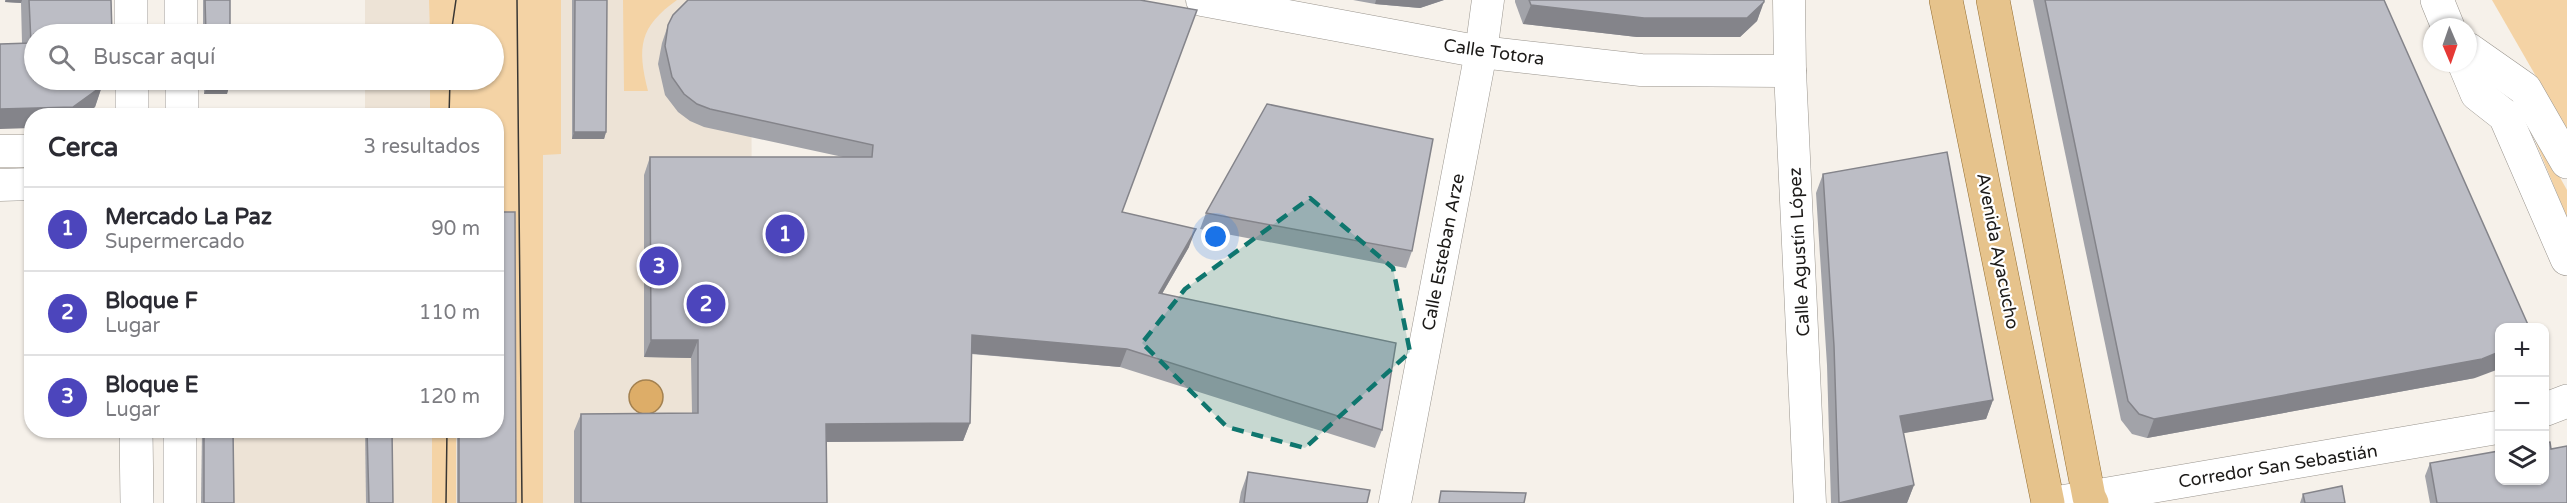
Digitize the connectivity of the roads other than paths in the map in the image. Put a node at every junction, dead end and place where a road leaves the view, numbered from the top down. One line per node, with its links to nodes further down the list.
1 (131, 0): 10 (street)
2 (181, 0): 11 (street)
3 (1202, 0): 12 (street, Calle Totora)
4 (1488, 0): 12 (street, Calle Esteban Arze)
5 (1789, 0): 14 (street, Calle Agustín López)
6 (1946, 0): 34 (main road, Avenida Ayacucho)
7 (1993, 0): 29 (main road)
8 (2437, 0): 9 (street)
9 (2444, 18)
10 (131, 24)
11 (181, 24)
12 (1481, 52): 14 (street, Calle Totora); 32 (street, Calle Esteban Arze)
13 (2477, 55): 22 (street)
14 (1790, 71): 33 (street, Calle Agustín López)
15 (2468, 72): 25 (street)
16 (132, 90): 18 (street)
17 (182, 90): 19 (street)
18 (132, 108)
19 (182, 108)
20 (0, 151): 21 (street)
21 (24, 151)
22 (2567, 162)
23 (0, 184): 24 (street)
24 (24, 184)
25 (2567, 259)
26 (2495, 428): 29 (street, Corredor San Sebastián)
27 (136, 438): 30 (street)
28 (180, 438): 31 (street)
29 (2091, 500): 35 (street, Corredor San Sebastián)
30 (137, 503)
31 (180, 503)
32 (1395, 503)
33 (1810, 503)
34 (2048, 503)
35 (2055, 503)

